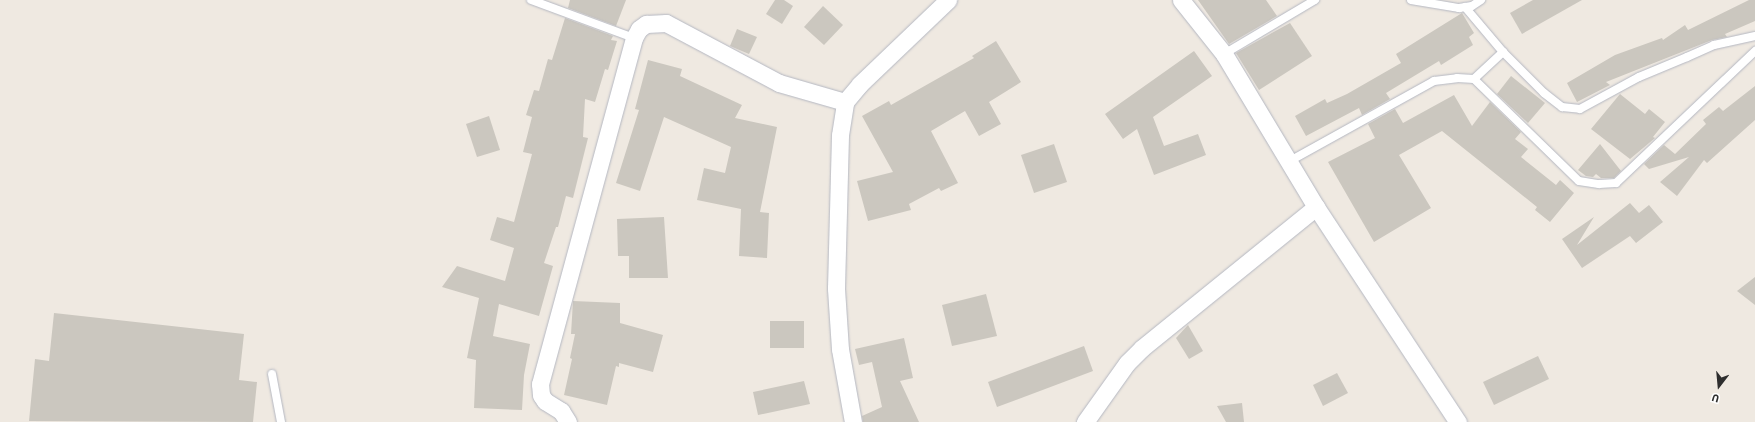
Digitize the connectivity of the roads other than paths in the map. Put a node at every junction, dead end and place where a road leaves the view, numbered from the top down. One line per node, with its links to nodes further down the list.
1 (530, 0): 9 (lane)
2 (948, 0): 14 (street)
3 (1181, 0): 12 (street)
4 (1315, 0): 12 (lane)
5 (1411, 0): 7 (lane)
6 (1481, 0): 7 (lane)
7 (1465, 7): 11 (lane)
8 (1755, 36): 11 (lane)
9 (634, 38): 14 (street); 19 (street)
10 (1755, 51): 13 (lane)
11 (1503, 52): 13 (lane)
12 (1224, 54): 15 (street)
13 (1474, 79): 15 (lane)
14 (845, 102): 20 (street)
15 (1288, 162): 16 (street)
16 (1316, 207): 21 (street); 22 (street)
17 (272, 374): 18 (lane)
18 (281, 422)
19 (568, 422)
20 (853, 422)
21 (1085, 422)
22 (1458, 422)

